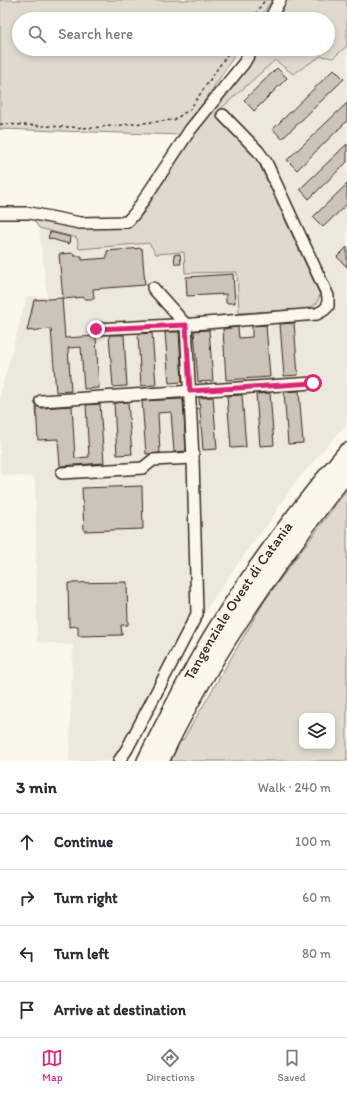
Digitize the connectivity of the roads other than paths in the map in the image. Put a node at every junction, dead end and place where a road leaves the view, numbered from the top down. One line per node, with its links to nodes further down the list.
1 (280, 0): 2 (street)
2 (274, 12)
3 (248, 56): 5 (street)
4 (223, 115): 7 (street)
5 (0, 213)
6 (153, 288): 7 (street)
7 (186, 325): 8 (street); 10 (street)
8 (96, 329)
9 (313, 383): 10 (street)
10 (190, 391): 11 (street); 13 (street)
11 (41, 401)
12 (347, 452): 17 (highway, Tangenziale Ovest di Catania)
13 (193, 458): 14 (street); 18 (street)
14 (62, 473)
15 (347, 473): 16 (highway, Tangenziale Ovest di Catania)
16 (237, 624): 21 (highway, Tangenziale Ovest di Catania); 22 (highway)
17 (186, 683): 19 (highway); 20 (highway, Tangenziale Ovest di Catania)
18 (119, 761)
19 (138, 761)
20 (146, 761)
21 (160, 761)
22 (168, 761)

